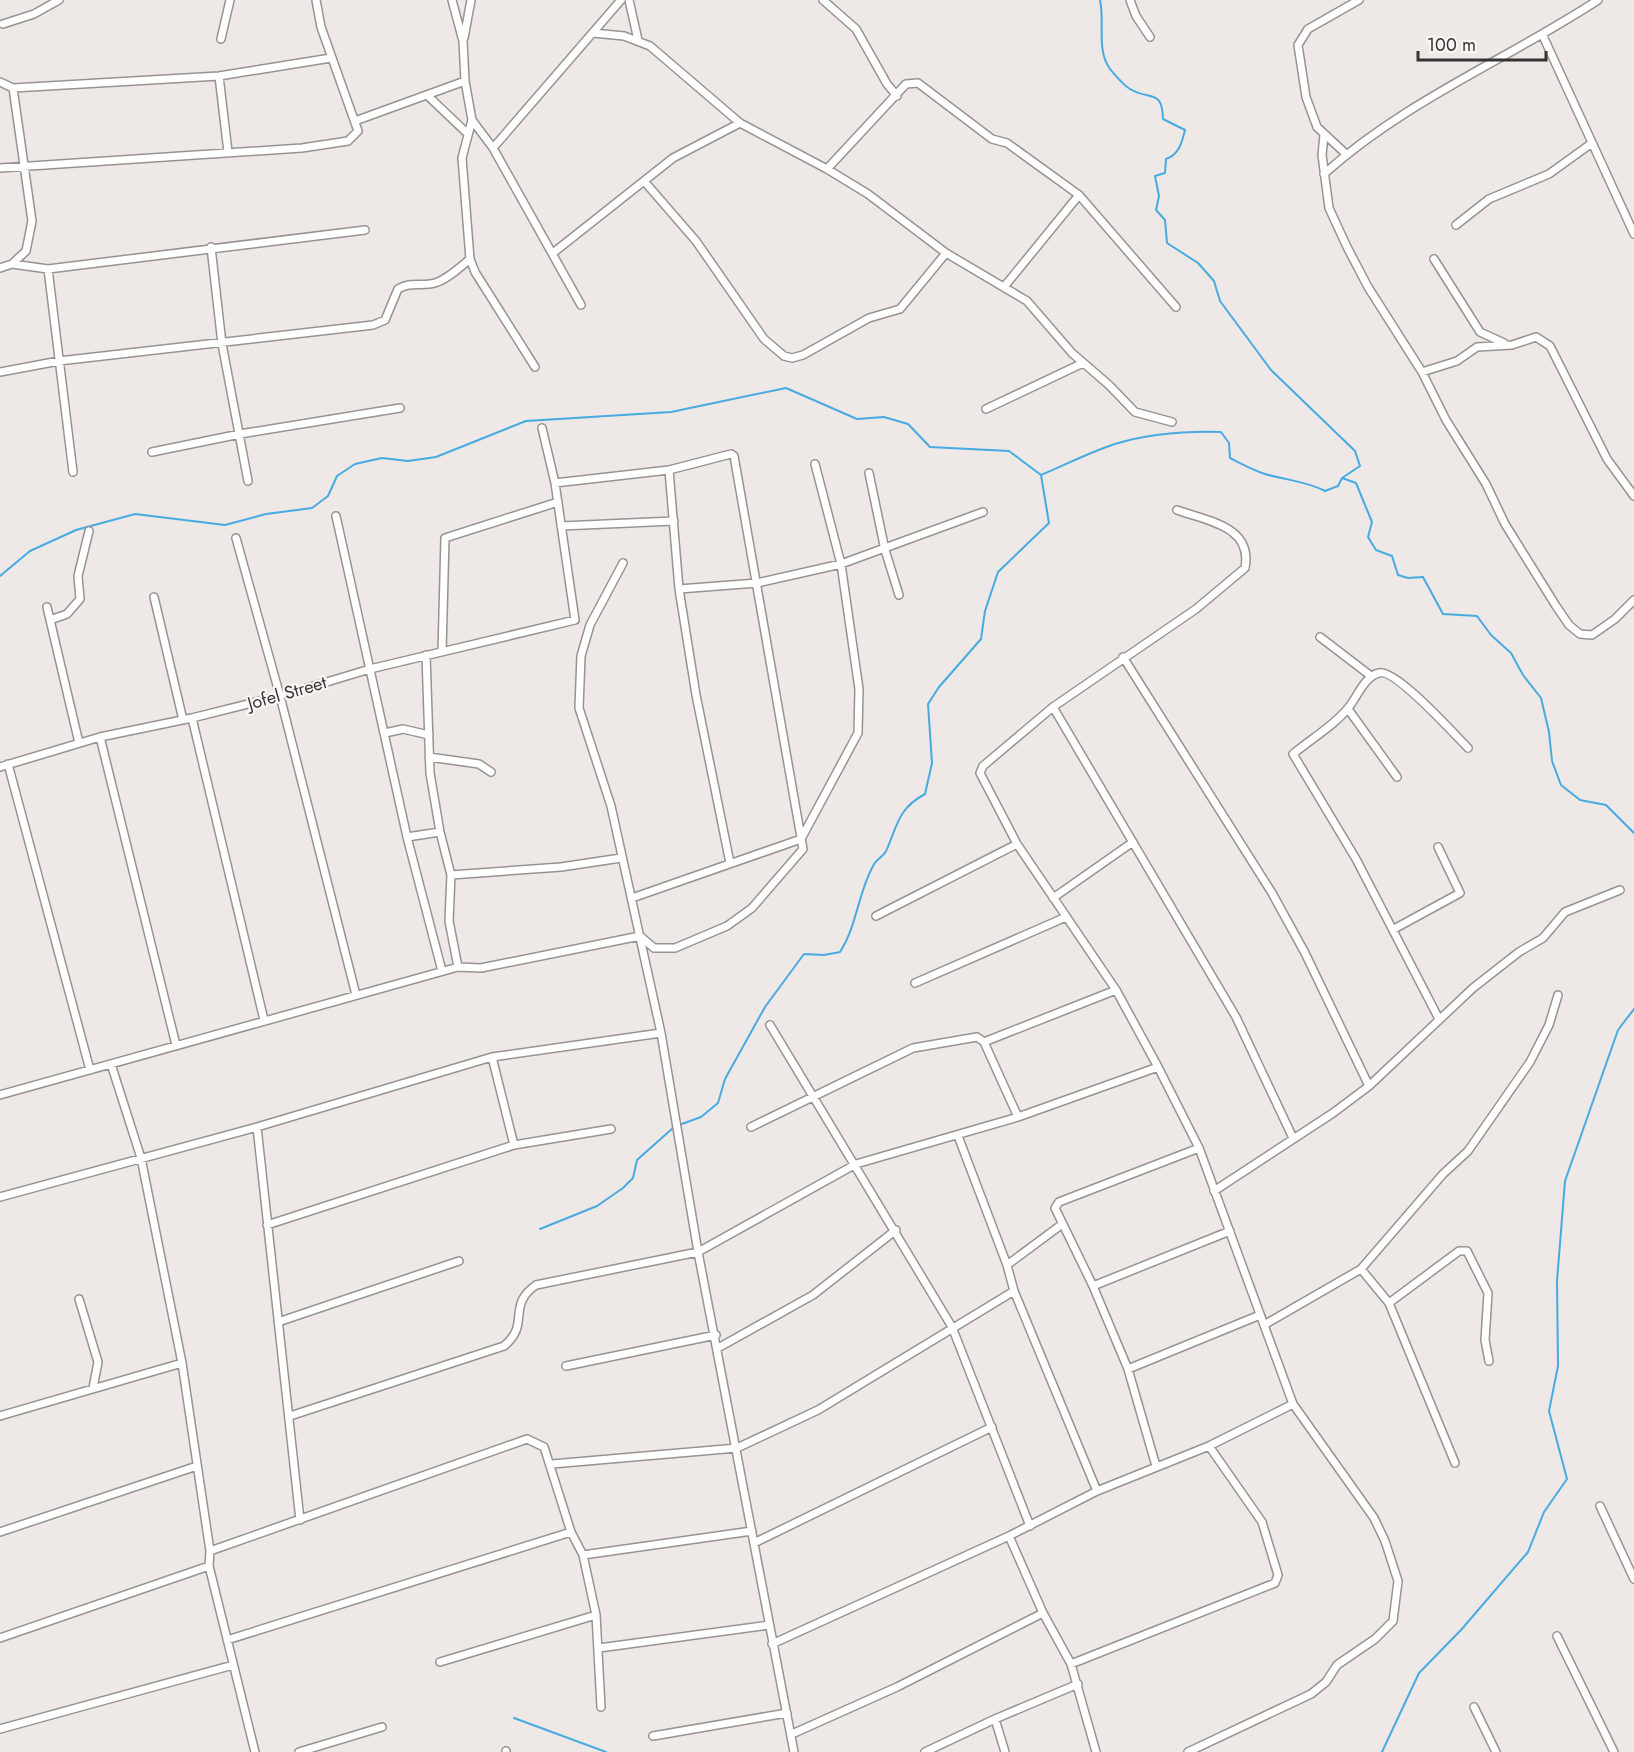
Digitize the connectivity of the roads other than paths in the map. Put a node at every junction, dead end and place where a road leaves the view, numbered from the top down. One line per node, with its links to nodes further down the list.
1 (59, 0): 12 (street)
2 (230, 0): 16 (street)
3 (316, 0): 19 (street)
4 (452, 0): 18 (street)
5 (471, 0): 18 (street)
6 (621, 0): 13 (street)
7 (629, 0): 17 (street)
8 (824, 0): 25 (street)
9 (1130, 0): 15 (street)
10 (1359, 0): 30 (street)
11 (1598, 0): 14 (street)
12 (3, 24)
13 (592, 33): 17 (street); 32 (street)
14 (1543, 36): 31 (street); 34 (street)
15 (1150, 37)
16 (220, 39)
17 (638, 40): 28 (street)
18 (463, 41): 21 (street)
19 (331, 58): 20 (street); 27 (street)
20 (219, 76): 23 (street); 33 (street)
21 (465, 81): 24 (street); 26 (street)
22 (0, 82): 23 (street)
23 (13, 88): 35 (street)
24 (427, 95): 27 (street); 29 (street)
25 (897, 96): 37 (street); 40 (street)
26 (472, 120): 29 (street); 32 (street)
27 (356, 121): 33 (street)
28 (740, 123): 37 (street); 39 (street)
29 (467, 134): 47 (street)
30 (1324, 135): 34 (street); 38 (street)
31 (1593, 143): 41 (street); 43 (street)
32 (493, 148): 45 (street)
33 (228, 152): 35 (street)
34 (1346, 154): 38 (street)
35 (25, 167): 36 (street); 49 (street)
36 (0, 168)
37 (827, 169): 46 (street)
38 (1324, 174): 61 (street)
39 (644, 180): 45 (street); 46 (street)
40 (1079, 195): 52 (street); 54 (street)
41 (1456, 225)
42 (365, 230): 44 (street)
43 (1634, 234)
44 (212, 247): 51 (street); 55 (street)
45 (553, 253): 53 (street)
46 (946, 253): 52 (street)
47 (470, 259): 55 (street); 59 (street)
48 (1434, 259): 56 (street)
49 (12, 264): 50 (street); 51 (street)
50 (0, 268)
51 (48, 269): 57 (street)
52 (1004, 287): 58 (street)
53 (581, 305)
54 (1176, 307)
55 (222, 344): 57 (street); 66 (street)
56 (1512, 345): 61 (street); 74 (street)
57 (59, 361): 60 (street); 70 (street)
58 (1083, 363): 63 (street); 64 (street)
59 (535, 367)
60 (0, 372)
61 (1422, 372): 90 (street)
62 (400, 408): 66 (street)
63 (986, 409)
64 (1172, 422)
65 (542, 428): 73 (street)
66 (240, 434): 67 (street); 72 (street)
67 (153, 452)
68 (815, 464): 85 (street)
69 (669, 470): 73 (street); 79 (street); 86 (street)
70 (73, 472)
71 (869, 473): 83 (street)
72 (248, 481)
73 (555, 483): 75 (street)
74 (1634, 496)
75 (558, 502): 80 (street); 94 (street)
76 (1177, 510): 96 (street)
77 (983, 512): 83 (street)
78 (336, 516): 97 (street)
79 (674, 521): 80 (street); 87 (street)
80 (561, 526): 94 (street, Jofel Street)
81 (89, 531): 92 (street)
82 (236, 538): 99 (street)
83 (885, 550): 85 (street); 88 (street)
84 (623, 562): 120 (street)
85 (841, 564): 86 (street); 116 (street)
86 (757, 583): 87 (street); 116 (street)
87 (679, 589): 121 (street)
88 (899, 595)
89 (154, 597): 103 (street)
90 (1634, 600)
91 (47, 607): 92 (street)
92 (50, 620): 107 (street)
93 (1320, 637): 98 (street)
94 (442, 652): 95 (street, Jofel Street)
95 (426, 655): 97 (street, Jofel Street); 105 (street)
96 (1123, 657): 100 (street); 146 (street)
97 (370, 669): 99 (street, Jofel Street); 104 (street)
98 (1371, 676): 101 (street); 108 (street)
99 (280, 696): 102 (street, Jofel Street); 134 (street)
100 (1053, 706): 117 (street); 118 (street)
101 (1348, 709): 113 (street); 128 (street)
102 (192, 718): 103 (street, Jofel Street); 137 (street)
103 (183, 720): 106 (street, Jofel Street)
104 (385, 733): 105 (street); 115 (street)
105 (429, 735): 109 (street)
106 (100, 737): 107 (street, Jofel Street); 141 (street)
107 (79, 743): 110 (street, Jofel Street)
108 (1468, 748)
109 (429, 757): 112 (street); 114 (street)
110 (8, 764): 111 (street, Jofel Street); 145 (street)
111 (0, 767)
112 (491, 771)
113 (1397, 777)
114 (440, 832): 115 (street); 122 (street)
115 (407, 837): 131 (street)
116 (801, 839): 121 (street); 129 (street)
117 (1133, 842): 125 (street); 154 (street)
118 (1017, 844): 125 (street); 126 (street)
119 (1438, 847): 128 (street)
120 (621, 858): 122 (street); 124 (street)
121 (730, 863): 124 (street)
122 (451, 875): 130 (street)
123 (1620, 890): 136 (street)
124 (632, 898): 129 (street)
125 (1053, 898): 127 (street)
126 (876, 916)
127 (1066, 917): 132 (street); 133 (street)
128 (1394, 929): 136 (street)
129 (640, 936): 130 (street); 139 (street)
130 (458, 967): 131 (street)
131 (442, 971): 134 (street)
132 (915, 982)
133 (1116, 990): 140 (street); 144 (street)
134 (356, 995): 137 (street)
135 (1558, 995): 168 (street)
136 (1439, 1018): 146 (street)
137 (264, 1020): 141 (street)
138 (770, 1025): 148 (street)
139 (660, 1033): 142 (street); 165 (street)
140 (984, 1042): 148 (street); 149 (street)
141 (176, 1045): 143 (street)
142 (492, 1057): 150 (street); 155 (street)
143 (111, 1064): 145 (street); 157 (street)
144 (1158, 1067): 149 (street); 156 (street)
145 (90, 1070): 147 (street)
146 (1369, 1086): 154 (street)
147 (0, 1095)
148 (813, 1095): 151 (street); 158 (street)
149 (1018, 1117): 153 (street)
150 (257, 1127): 157 (street); 161 (street)
151 (750, 1127)
152 (611, 1129): 155 (street)
153 (958, 1136): 158 (street); 167 (street)
154 (1293, 1138): 159 (street)
155 (514, 1145): 161 (street)
156 (1199, 1148): 159 (street); 162 (street)
157 (141, 1158): 160 (street); 180 (street)
158 (856, 1164): 163 (street); 165 (street)
159 (1214, 1191): 164 (street)
160 (0, 1197)
161 (267, 1225): 174 (street)
162 (1062, 1225): 167 (street); 169 (street)
163 (896, 1230): 176 (street); 178 (street)
164 (1230, 1231): 169 (street); 173 (street)
165 (698, 1252): 177 (street); 186 (street)
166 (459, 1261): 174 (street)
167 (1007, 1265): 170 (street)
168 (1361, 1269): 172 (street); 175 (street)
169 (1093, 1286): 182 (street)
170 (1014, 1291): 176 (street); 194 (street)
171 (79, 1299): 183 (street)
172 (1389, 1303): 179 (street); 190 (street)
173 (1260, 1315): 175 (street); 182 (street)
174 (278, 1322): 186 (street)
175 (1264, 1325): 184 (street)
176 (952, 1327): 187 (street); 189 (street)
177 (716, 1335): 178 (street); 181 (street)
178 (718, 1348): 189 (street)
179 (1489, 1361)
180 (182, 1363): 183 (street); 192 (street)
181 (566, 1366)
182 (1128, 1369): 193 (street)
183 (93, 1389): 185 (street)
184 (1293, 1404): 188 (street); 233 (street)
185 (0, 1416)
186 (290, 1416): 196 (street)
187 (992, 1427): 197 (street); 202 (street)
188 (1209, 1446): 193 (street); 216 (street)
189 (737, 1448): 191 (street); 198 (street)
190 (1455, 1463)
191 (552, 1464): 196 (street); 200 (street)
192 (197, 1466): 199 (street); 203 (street)
193 (1156, 1466): 194 (street)
194 (1097, 1491): 197 (street)
195 (1600, 1506): 206 (street)
196 (300, 1520): 203 (street)
197 (1030, 1526): 201 (street)
198 (752, 1531): 202 (street); 204 (street)
199 (0, 1532)
200 (571, 1532): 204 (street); 212 (street)
201 (1009, 1536): 207 (street); 213 (street)
202 (754, 1543): 209 (street)
203 (210, 1551): 205 (street)
204 (583, 1555): 208 (street)
205 (209, 1566): 211 (street); 212 (street)
206 (1634, 1579)
207 (1043, 1613): 216 (street); 225 (street)
208 (596, 1615): 214 (street); 215 (street)
209 (769, 1625): 213 (street); 214 (street)
210 (1557, 1636): 235 (street)
211 (0, 1638)
212 (227, 1640): 217 (street)
213 (772, 1644): 221 (street)
214 (599, 1648): 219 (street)
215 (440, 1662)
216 (1071, 1664): 218 (street)
217 (232, 1665): 224 (street); 227 (street)
218 (1078, 1684): 222 (street); 232 (street)
219 (601, 1707)
220 (1474, 1707): 234 (street)
221 (787, 1713): 225 (street); 226 (street)
222 (995, 1719): 230 (street); 231 (street)
223 (382, 1727): 228 (street)
224 (0, 1729)
225 (792, 1734): 229 (street)
226 (653, 1737)
227 (255, 1752)
228 (299, 1752)
229 (794, 1752)
230 (925, 1752)
231 (1005, 1752)
232 (1096, 1752)
233 (1188, 1752)
234 (1496, 1752)
235 (1614, 1752)

